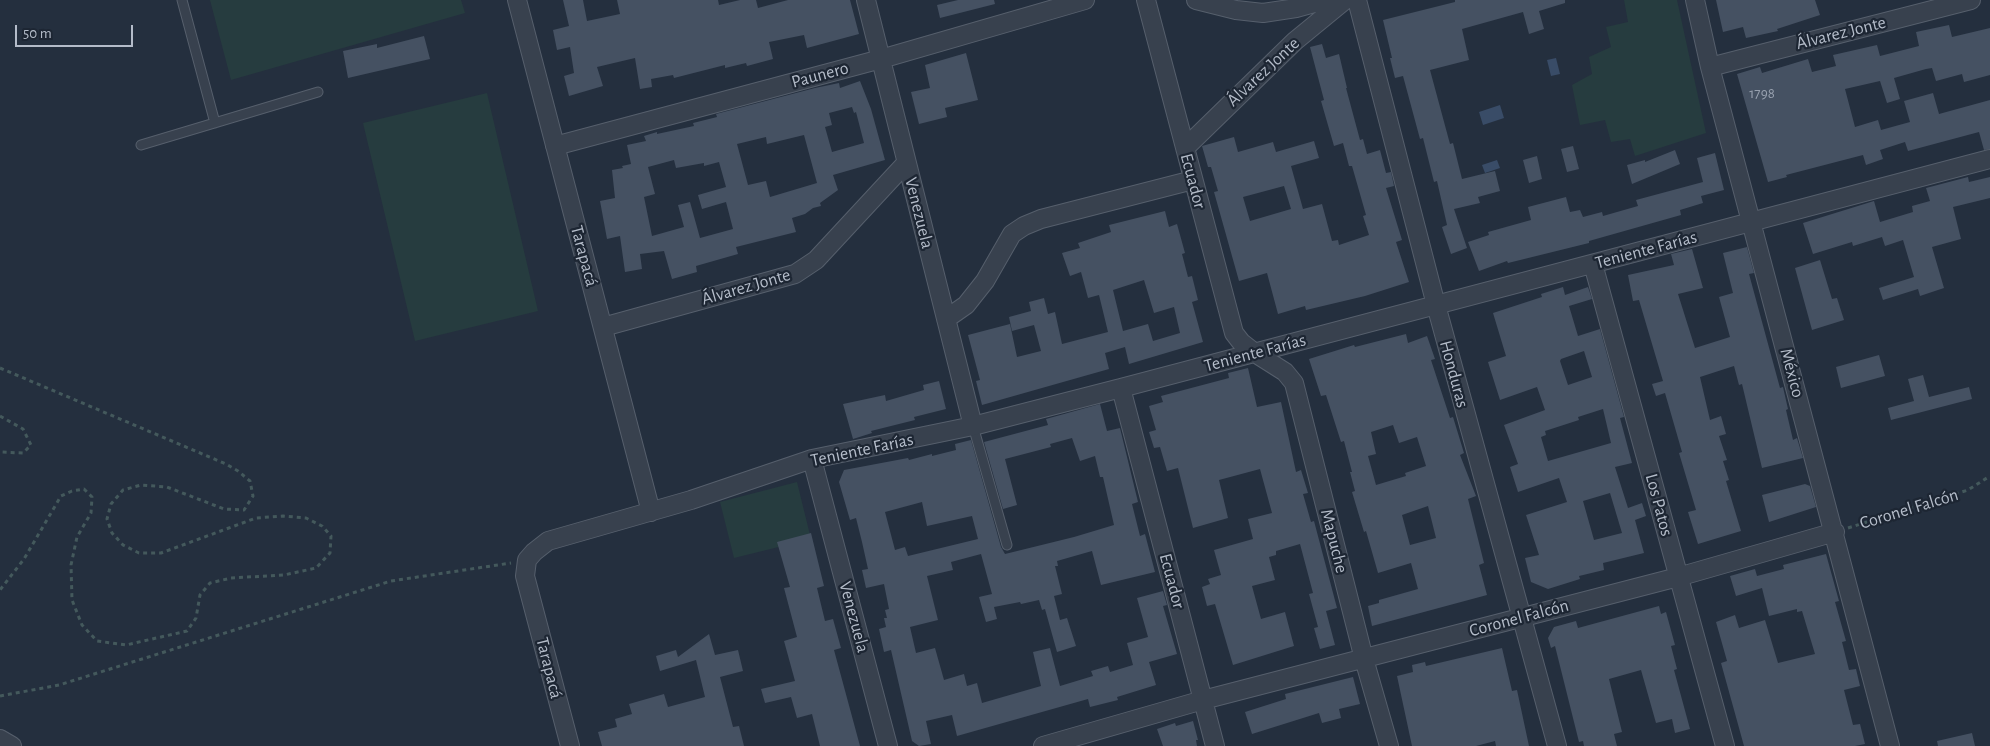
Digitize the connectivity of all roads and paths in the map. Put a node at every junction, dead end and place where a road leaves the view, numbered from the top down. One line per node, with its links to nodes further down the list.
1 (182, 0): 15 (lane)
2 (517, 0): 17 (street, Tarapacá)
3 (866, 0): 12 (street, Venezuela)
4 (1085, 0): 12 (street, Paunero)
5 (1146, 0): 18 (street, Ecuador)
6 (1196, 0): 7 (street)
7 (1325, 0)
8 (1345, 0): 18 (street, Álvarez Jonte)
9 (1357, 0): 24 (street, Honduras)
10 (1695, 0): 13 (street, México)
11 (1971, 0): 13 (street, Álvarez Jonte)
12 (881, 59): 17 (street, Paunero); 20 (street, Venezuela)
13 (1710, 67): 22 (street, México)
14 (318, 92): 15 (lane)
15 (215, 123): 16 (lane)
16 (141, 145)
17 (555, 146): 26 (street, Tarapacá)
18 (1185, 148): 21 (street, Ecuador)
19 (1990, 159): 22 (street, Teniente Farías)
20 (906, 163): 25 (street, Venezuela); 26 (street, Álvarez Jonte)
21 (1193, 180): 25 (street); 27 (street, Ecuador)
22 (1752, 222): 23 (street, Teniente Farías); 36 (street, México)
23 (1593, 264): 24 (street, Teniente Farías); 39 (street, Los Patos)
24 (1436, 305): 27 (street, Teniente Farías); 41 (street, Honduras)
25 (946, 319): 31 (street, Venezuela)
26 (603, 327): 35 (street, Tarapacá)
27 (1255, 353): 29 (street, Teniente Farías); 42 (street, Mapuche)
28 (0, 368): 40 (path)
29 (1121, 388): 31 (street, Teniente Farías); 44 (street, Ecuador)
30 (0, 416): 32 (path)
31 (973, 426): 33 (street, Teniente Farías); 37 (lane)
32 (0, 452)
33 (812, 459): 35 (street, Teniente Farías); 48 (street, Venezuela)
34 (1990, 476): 36 (path, Coronel Falcón)
35 (651, 512): 38 (street, Teniente Farías)
36 (1835, 532): 39 (street, Coronel Falcón); 54 (street, México)
37 (1007, 545)
38 (527, 560): 43 (path); 47 (street, Tarapacá)
39 (1678, 577): 41 (street, Coronel Falcón); 53 (street, Los Patos)
40 (0, 590)
41 (1521, 617): 42 (street, Coronel Falcón); 52 (street, Honduras)
42 (1364, 659): 44 (street, Coronel Falcón); 51 (street, Mapuche)
43 (0, 696)
44 (1203, 700): 49 (street, Coronel Falcón); 50 (street, Ecuador)
45 (0, 739): 46 (street)
46 (12, 746)
47 (570, 746)
48 (888, 746)
49 (1043, 746)
50 (1215, 746)
51 (1389, 746)
52 (1557, 746)
53 (1726, 746)
54 (1890, 746)

